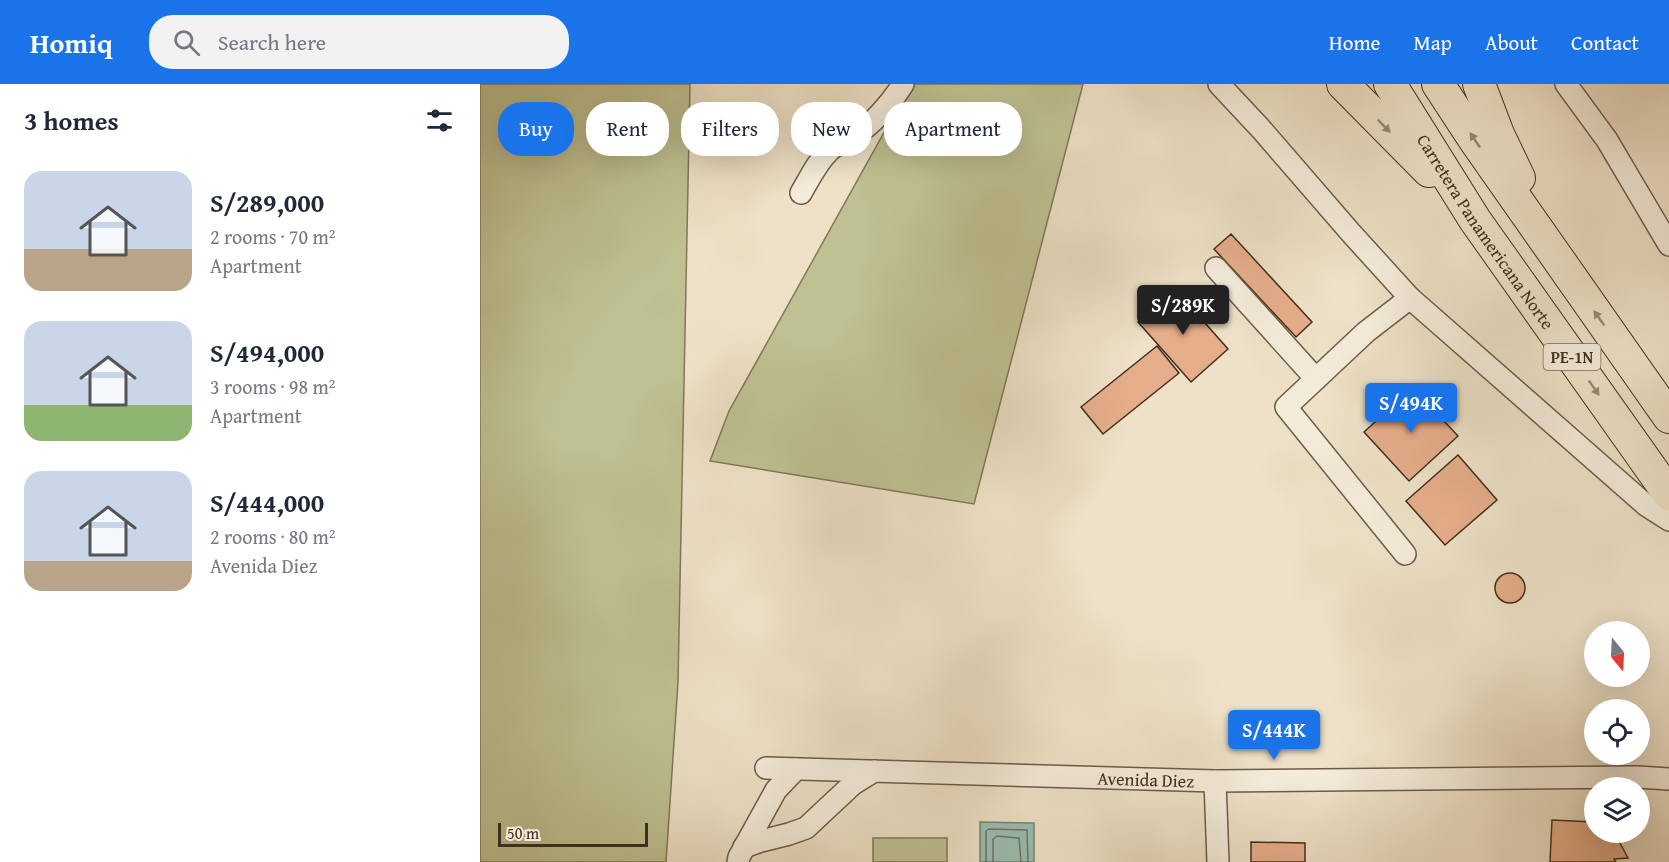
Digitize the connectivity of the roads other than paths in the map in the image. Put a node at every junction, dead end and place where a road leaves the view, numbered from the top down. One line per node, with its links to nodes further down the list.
1 (903, 84): 8 (street)
2 (1219, 84): 13 (street)
3 (1343, 84): 9 (highway, one-way to 9)
4 (1390, 84): 9 (highway, Carretera Panamericana Norte / PE-1N)
5 (1438, 84): 11 (highway, PE-1N, one-way to 5)
6 (1479, 84): 11 (highway)
7 (1566, 84): 10 (street)
8 (801, 193)
9 (1475, 220): 16 (highway, Carretera Panamericana Norte / PE-1N, one-way to 16)
10 (1669, 245)
11 (1556, 257): 15 (highway, PE-1N, one-way to 11)
12 (1216, 268): 14 (street)
13 (1410, 298): 14 (street); 17 (street)
14 (1316, 379): 18 (street)
15 (1669, 417)
16 (1669, 494)
17 (1669, 520)
18 (1405, 554)
19 (766, 768): 20 (street, Avenida Diez)
20 (796, 769): 21 (street, Avenida Diez); 24 (street)
21 (874, 771): 23 (street, Avenida Diez); 24 (street)
22 (1669, 779): 23 (street, Avenida Diez)
23 (1215, 781): 25 (street)
24 (741, 855)
25 (1218, 862)

